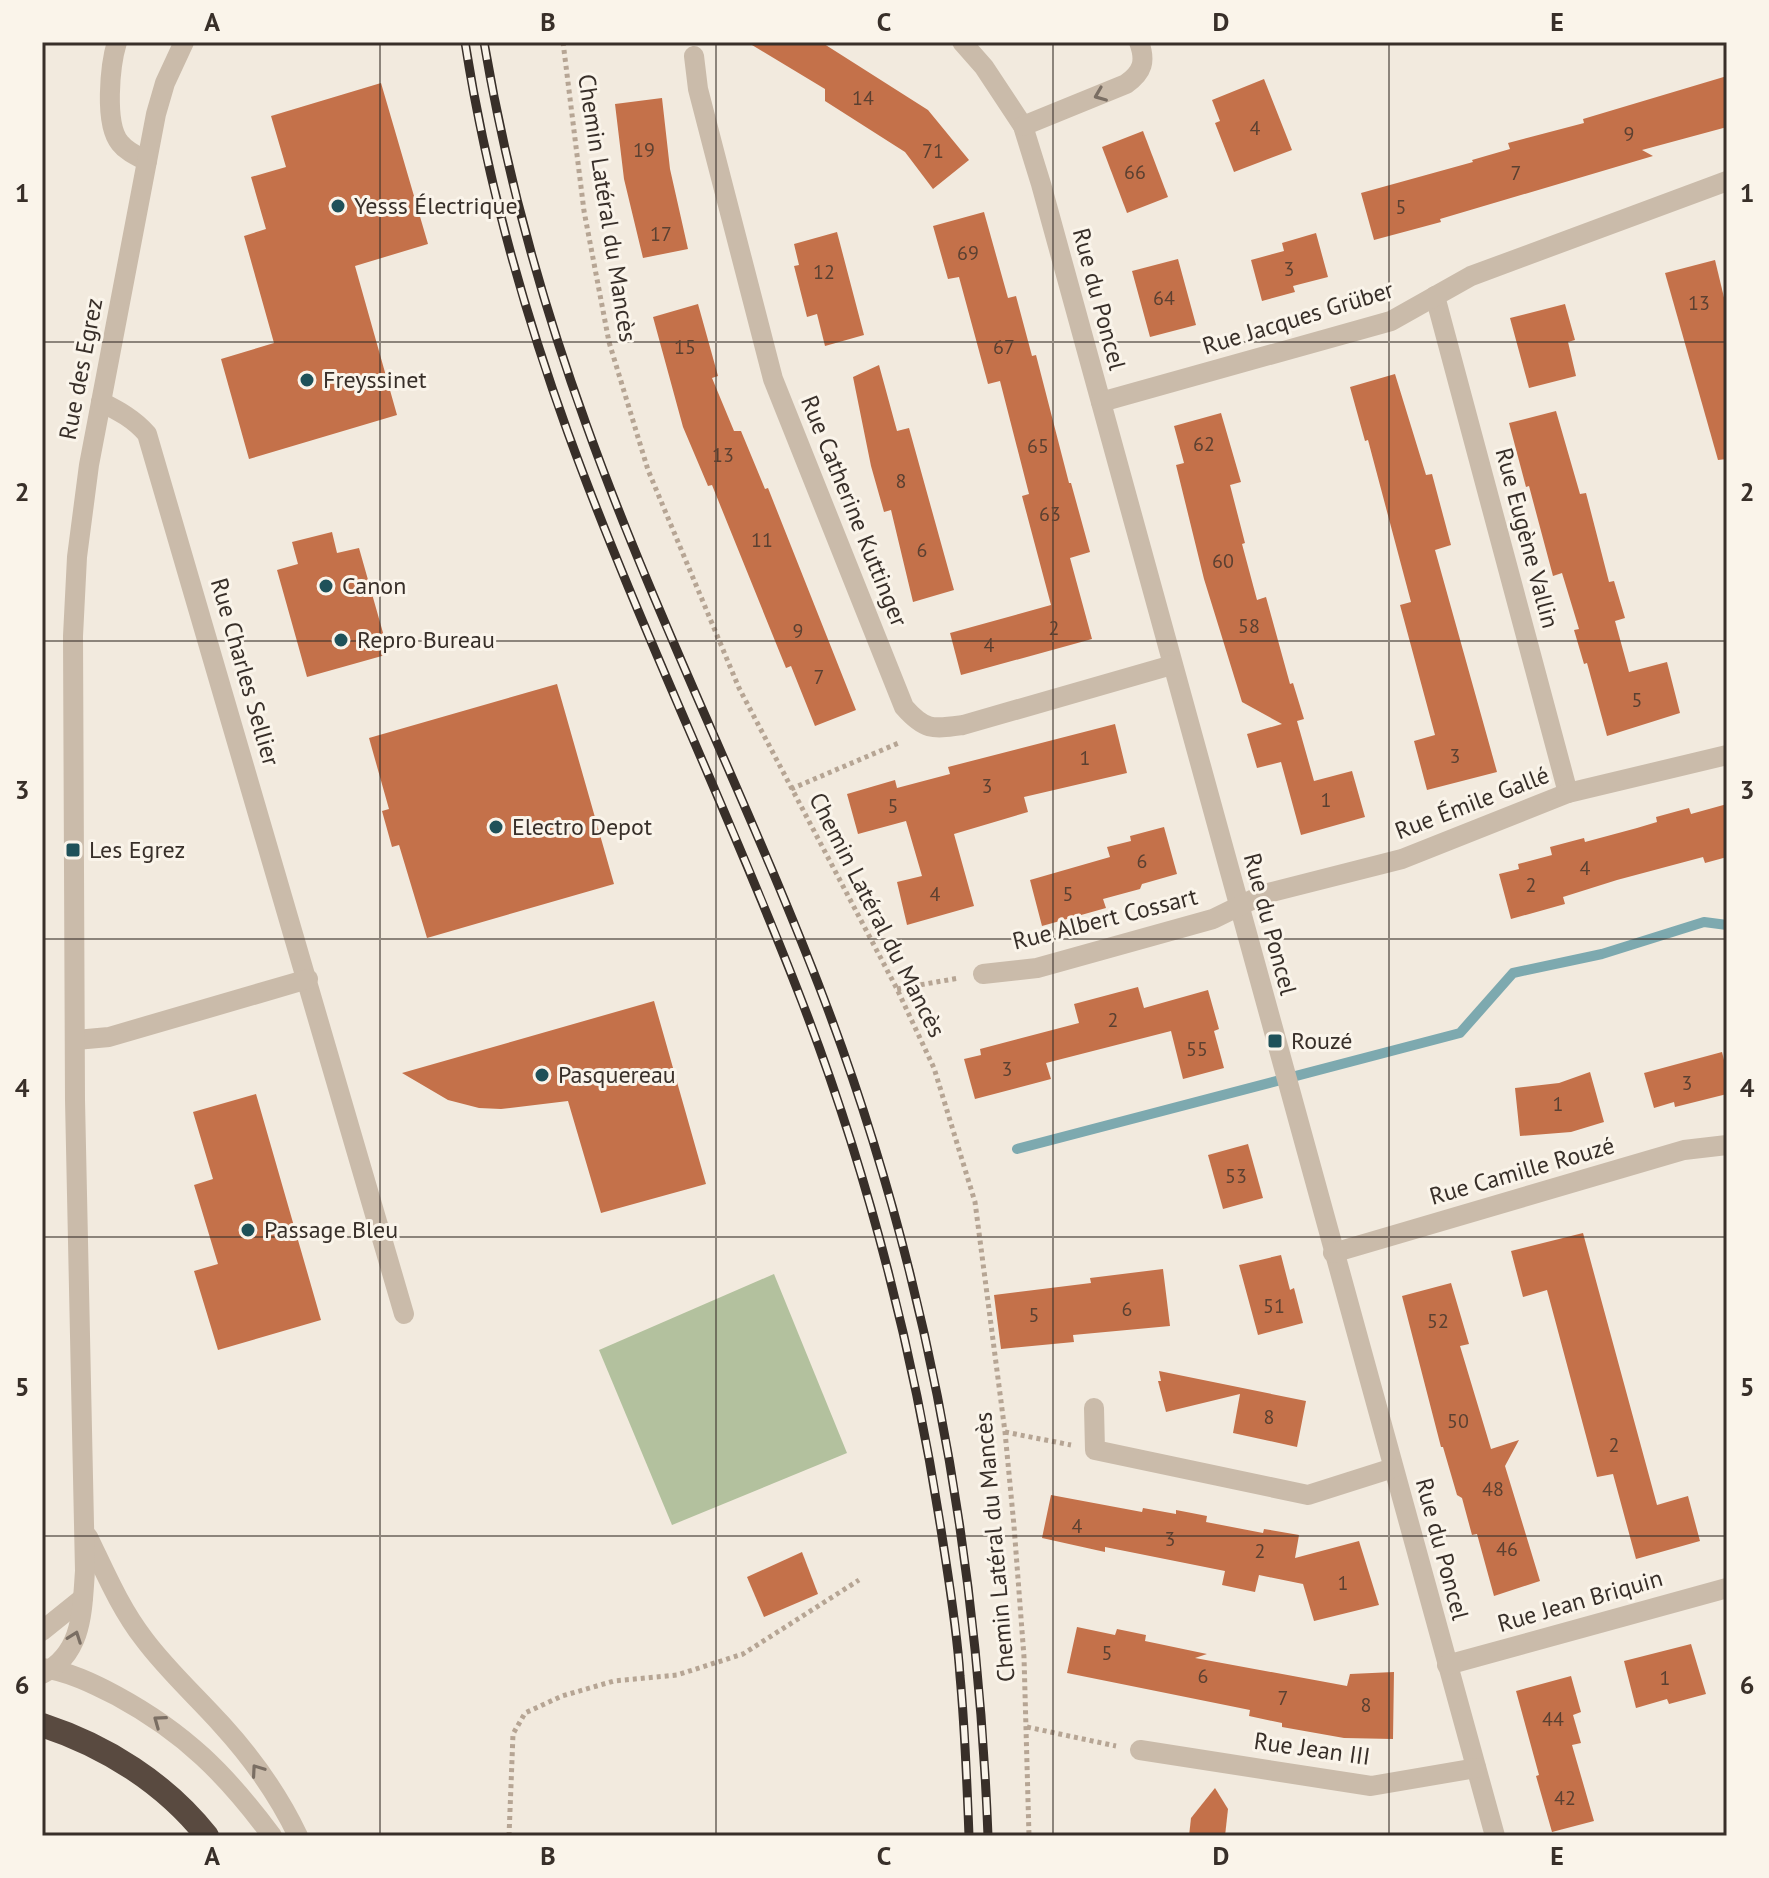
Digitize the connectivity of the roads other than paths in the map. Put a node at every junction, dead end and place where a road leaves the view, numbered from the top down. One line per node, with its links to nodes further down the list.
1 (117, 42): 7 (street)
2 (184, 42): 7 (street, Rue des Egrez)
3 (962, 42): 6 (street, Rue du Poncel)
4 (1139, 42): 6 (street, one-way to 6)
5 (694, 56): 12 (street, Rue Catherine Kuttinger)
6 (1023, 126): 11 (street, Rue du Poncel)
7 (147, 161): 10 (street, Rue des Egrez)
8 (1727, 181): 9 (street, Rue Jacques Grüber)
9 (1435, 296): 11 (street, Rue Jacques Grüber); 14 (street, Rue Eugène Vallin)
10 (101, 402): 17 (street, Rue Charles Sellier); 18 (street, Rue des Egrez)
11 (1101, 402): 12 (street, Rue du Poncel)
12 (1172, 665): 15 (street, Rue du Poncel)
13 (1727, 755): 14 (street, Rue Émile Gallé)
14 (1568, 793): 15 (street, Rue Émile Gallé)
15 (1238, 907): 16 (street, Rue Albert Cossart); 20 (street, Rue du Poncel)
16 (983, 974)
17 (308, 979): 18 (street); 21 (street, Rue Charles Sellier)
18 (76, 1040): 24 (street, Rue des Egrez)
19 (1727, 1145): 20 (street, Rue Camille Rouzé)
20 (1333, 1253): 23 (street, Rue du Poncel)
21 (404, 1314)
22 (1094, 1408): 23 (street)
23 (1393, 1468): 28 (street, Rue du Poncel)
24 (84, 1529): 26 (street, Rue des Egrez); 35 (street, one-way to 24)
25 (1727, 1588): 28 (street, Rue Jean Briquin)
26 (83, 1598): 27 (street); 29 (street, Rue des Egrez, one-way to 26)
27 (42, 1631)
28 (1447, 1665): 32 (street, Rue du Poncel)
29 (45, 1670): 34 (street, one-way to 29)
30 (42, 1725): 33 (highway)
31 (1140, 1750): 32 (street, Rue Jean III)
32 (1476, 1768): 36 (street, Rue du Poncel)
33 (207, 1836)
34 (272, 1836)
35 (298, 1836)
36 (1495, 1836)

